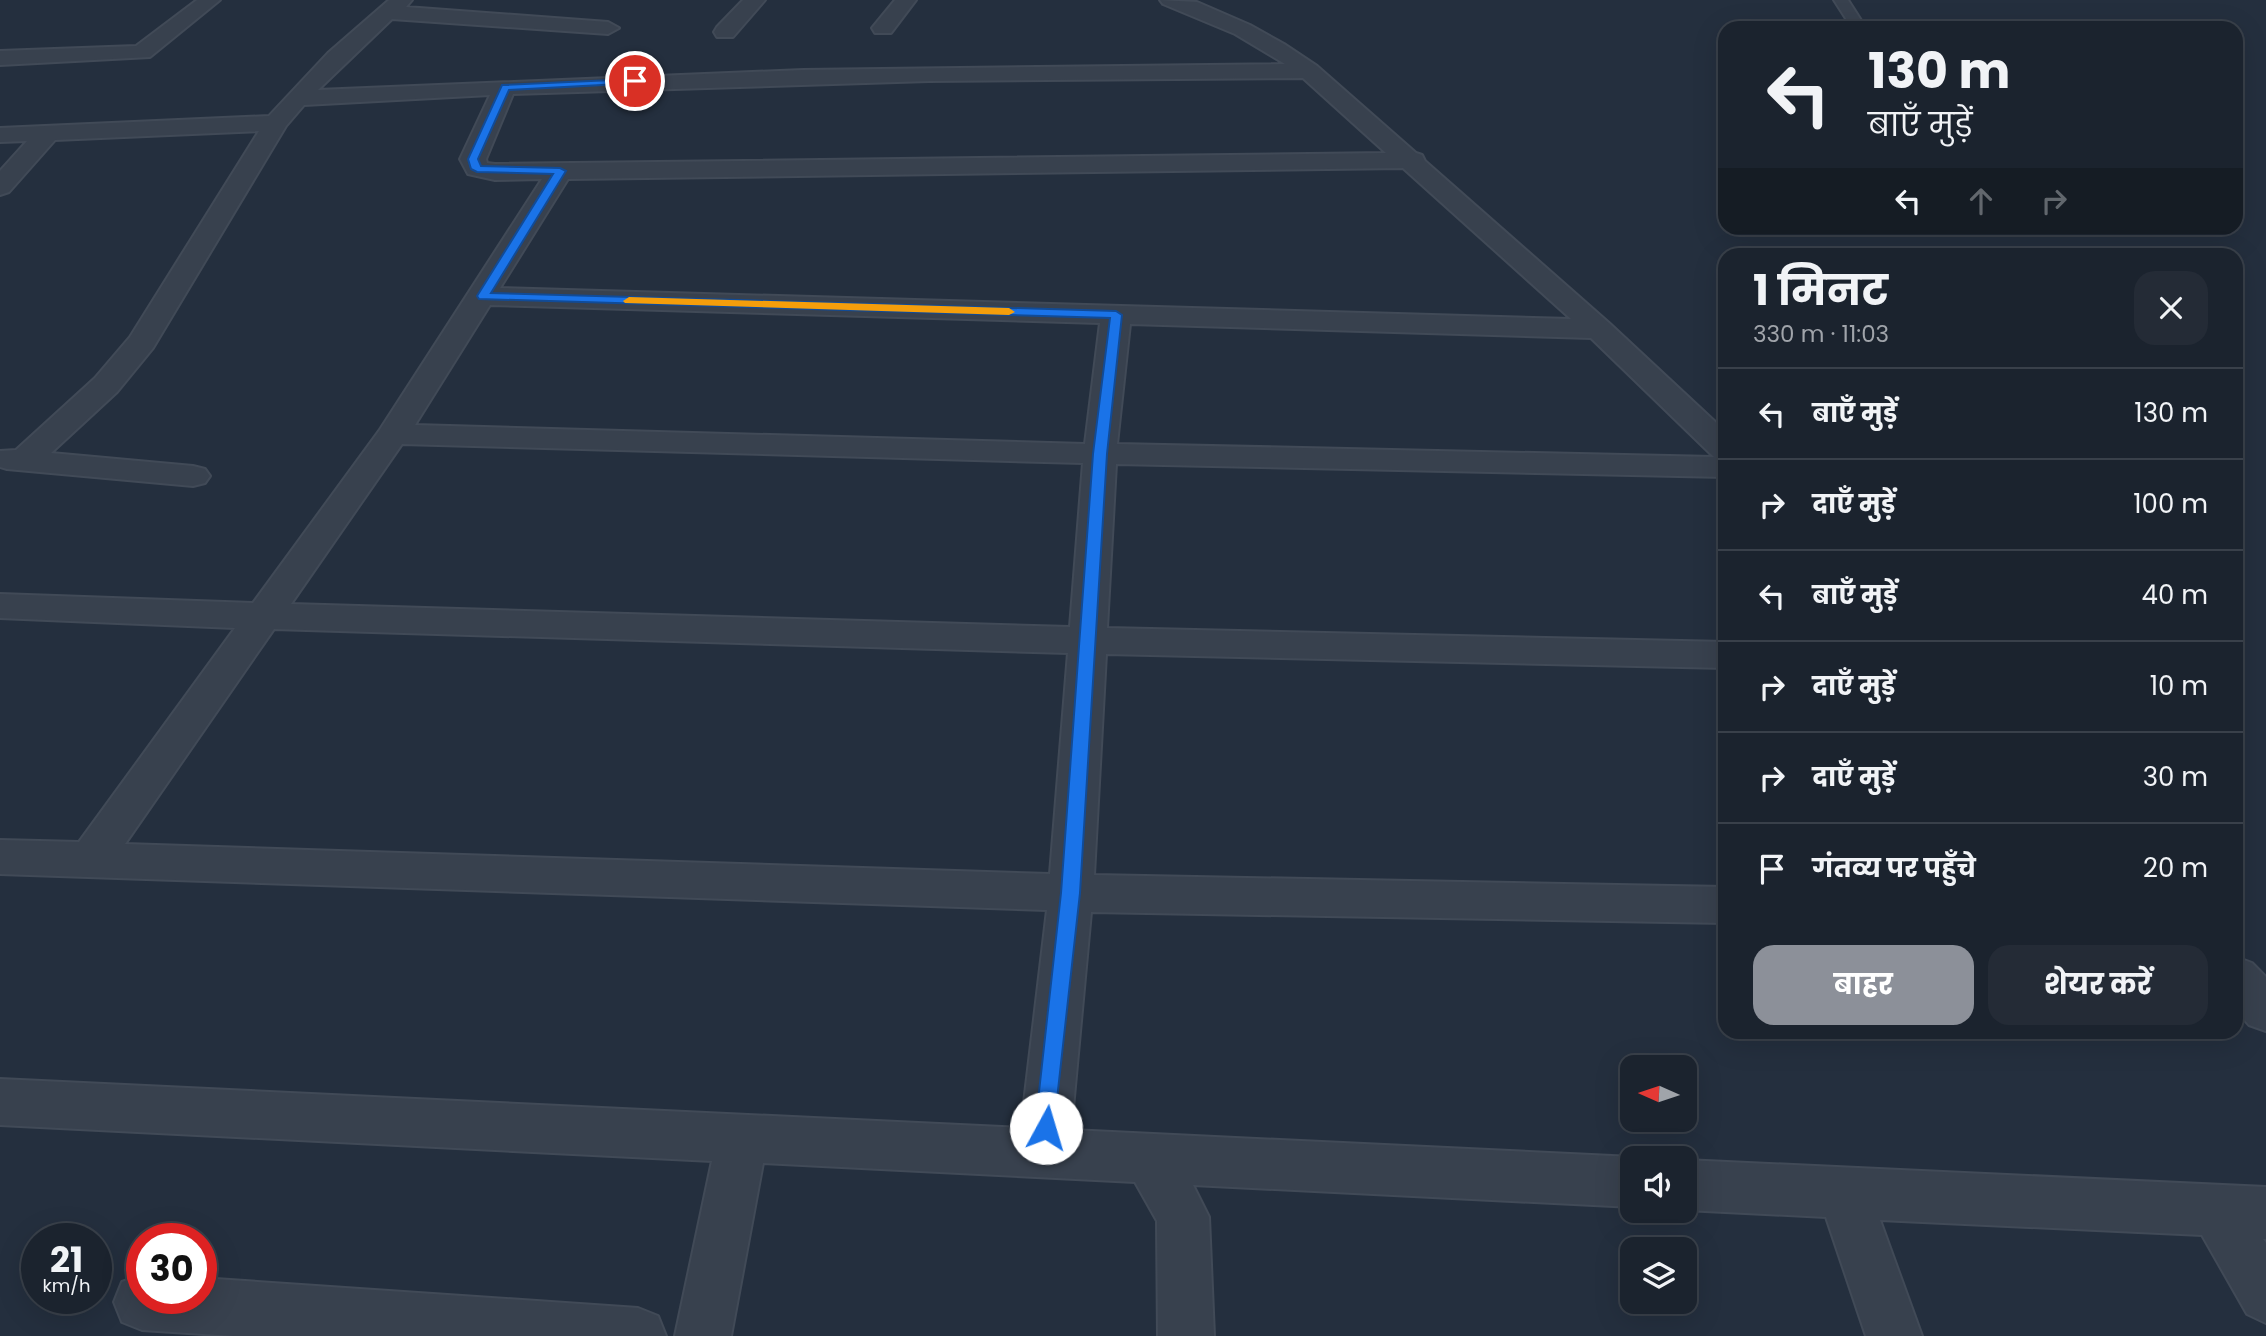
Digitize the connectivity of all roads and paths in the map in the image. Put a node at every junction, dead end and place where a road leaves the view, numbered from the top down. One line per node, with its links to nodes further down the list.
1 (210, 0): 11 (street)
2 (755, 0): 10 (street)
3 (906, 0): 9 (street)
4 (1170, 0): 12 (street)
5 (1841, 0): 7 (lane)
6 (395, 6): 8 (street); 14 (street)
7 (1854, 21)
8 (608, 28)
9 (883, 28)
10 (725, 32)
11 (0, 58)
12 (1309, 71): 13 (street); 18 (street)
13 (505, 87): 14 (street); 19 (street)
14 (297, 98): 15 (street)
15 (276, 123): 16 (street); 27 (street)
16 (48, 134): 17 (street); 20 (street)
17 (0, 135)
18 (1413, 160): 19 (street); 23 (street)
19 (560, 171): 21 (street)
20 (0, 187)
21 (483, 296): 22 (street); 24 (street)
22 (1116, 315): 23 (street); 26 (street)
23 (1599, 329): 25 (street)
24 (393, 434): 26 (street); 31 (street)
25 (1718, 442)
26 (1100, 454): 28 (street); 32 (street)
27 (12, 459): 29 (street)
28 (1718, 467)
29 (193, 476)
30 (0, 606): 31 (street)
31 (265, 617): 32 (street); 35 (street)
32 (1088, 640): 33 (street); 36 (street)
33 (1718, 655)
34 (0, 857): 35 (street)
35 (91, 859): 36 (street)
36 (1071, 893): 37 (street); 42 (street)
37 (1718, 905)
38 (2243, 985): 39 (street)
39 (2266, 1010)
40 (1, 1104): 41 (street)
41 (742, 1139): 42 (street); 51 (street)
42 (1043, 1154): 43 (street)
43 (1149, 1158): 44 (street); 52 (street)
44 (1620, 1181)
45 (1697, 1186): 46 (street)
46 (1844, 1192): 47 (street); 53 (street)
47 (2241, 1212): 48 (street)
48 (2266, 1295)
49 (217, 1307): 50 (street)
50 (638, 1336)
51 (703, 1336)
52 (1186, 1336)
53 (1894, 1336)

